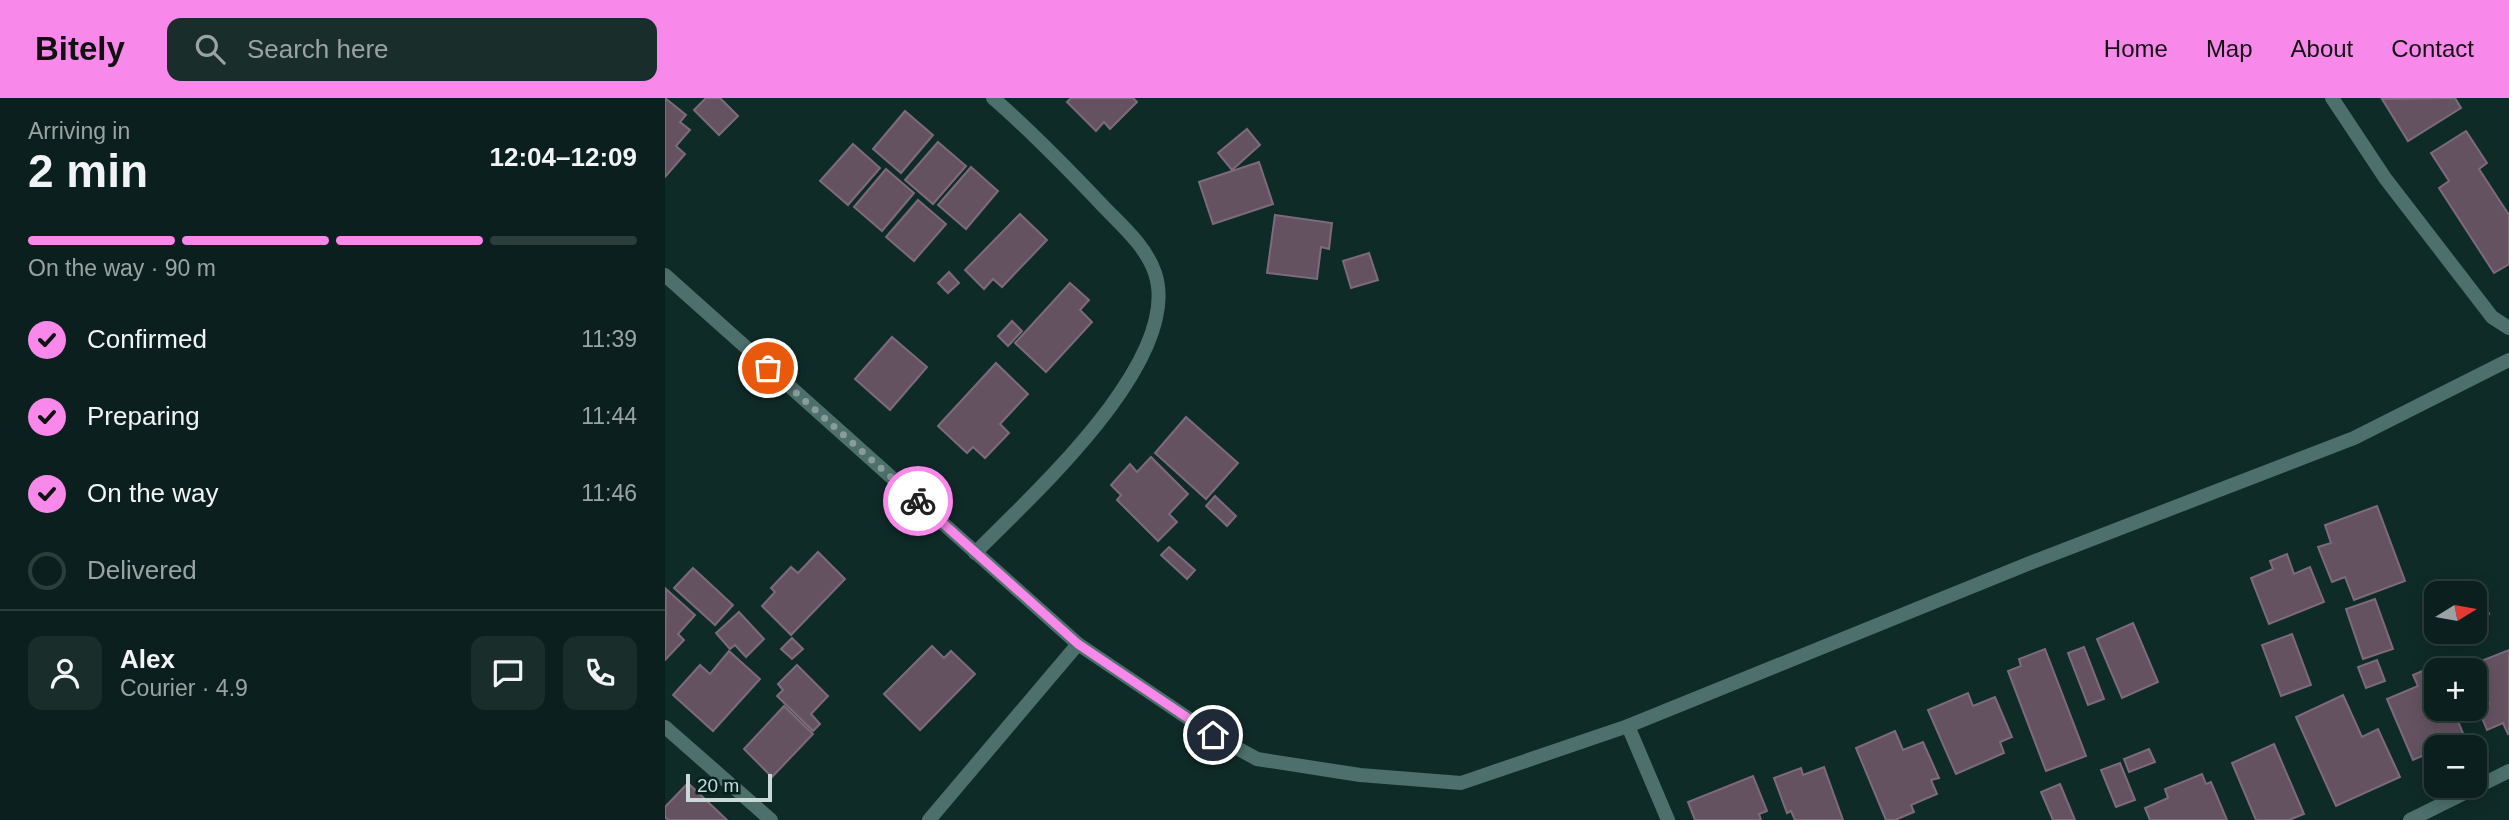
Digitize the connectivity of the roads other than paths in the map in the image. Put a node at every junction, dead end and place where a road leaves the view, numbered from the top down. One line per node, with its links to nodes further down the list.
1 (992, 98): 6 (street)
2 (2332, 98): 4 (street)
3 (665, 275): 6 (street)
4 (2509, 328)
5 (2509, 360): 8 (street)
6 (975, 553): 7 (street)
7 (1078, 644): 8 (street); 12 (street)
8 (1628, 726): 13 (street)
9 (665, 727): 11 (street)
10 (2509, 771): 14 (street)
11 (771, 820)
12 (929, 820)
13 (1668, 820)
14 (2410, 820)

